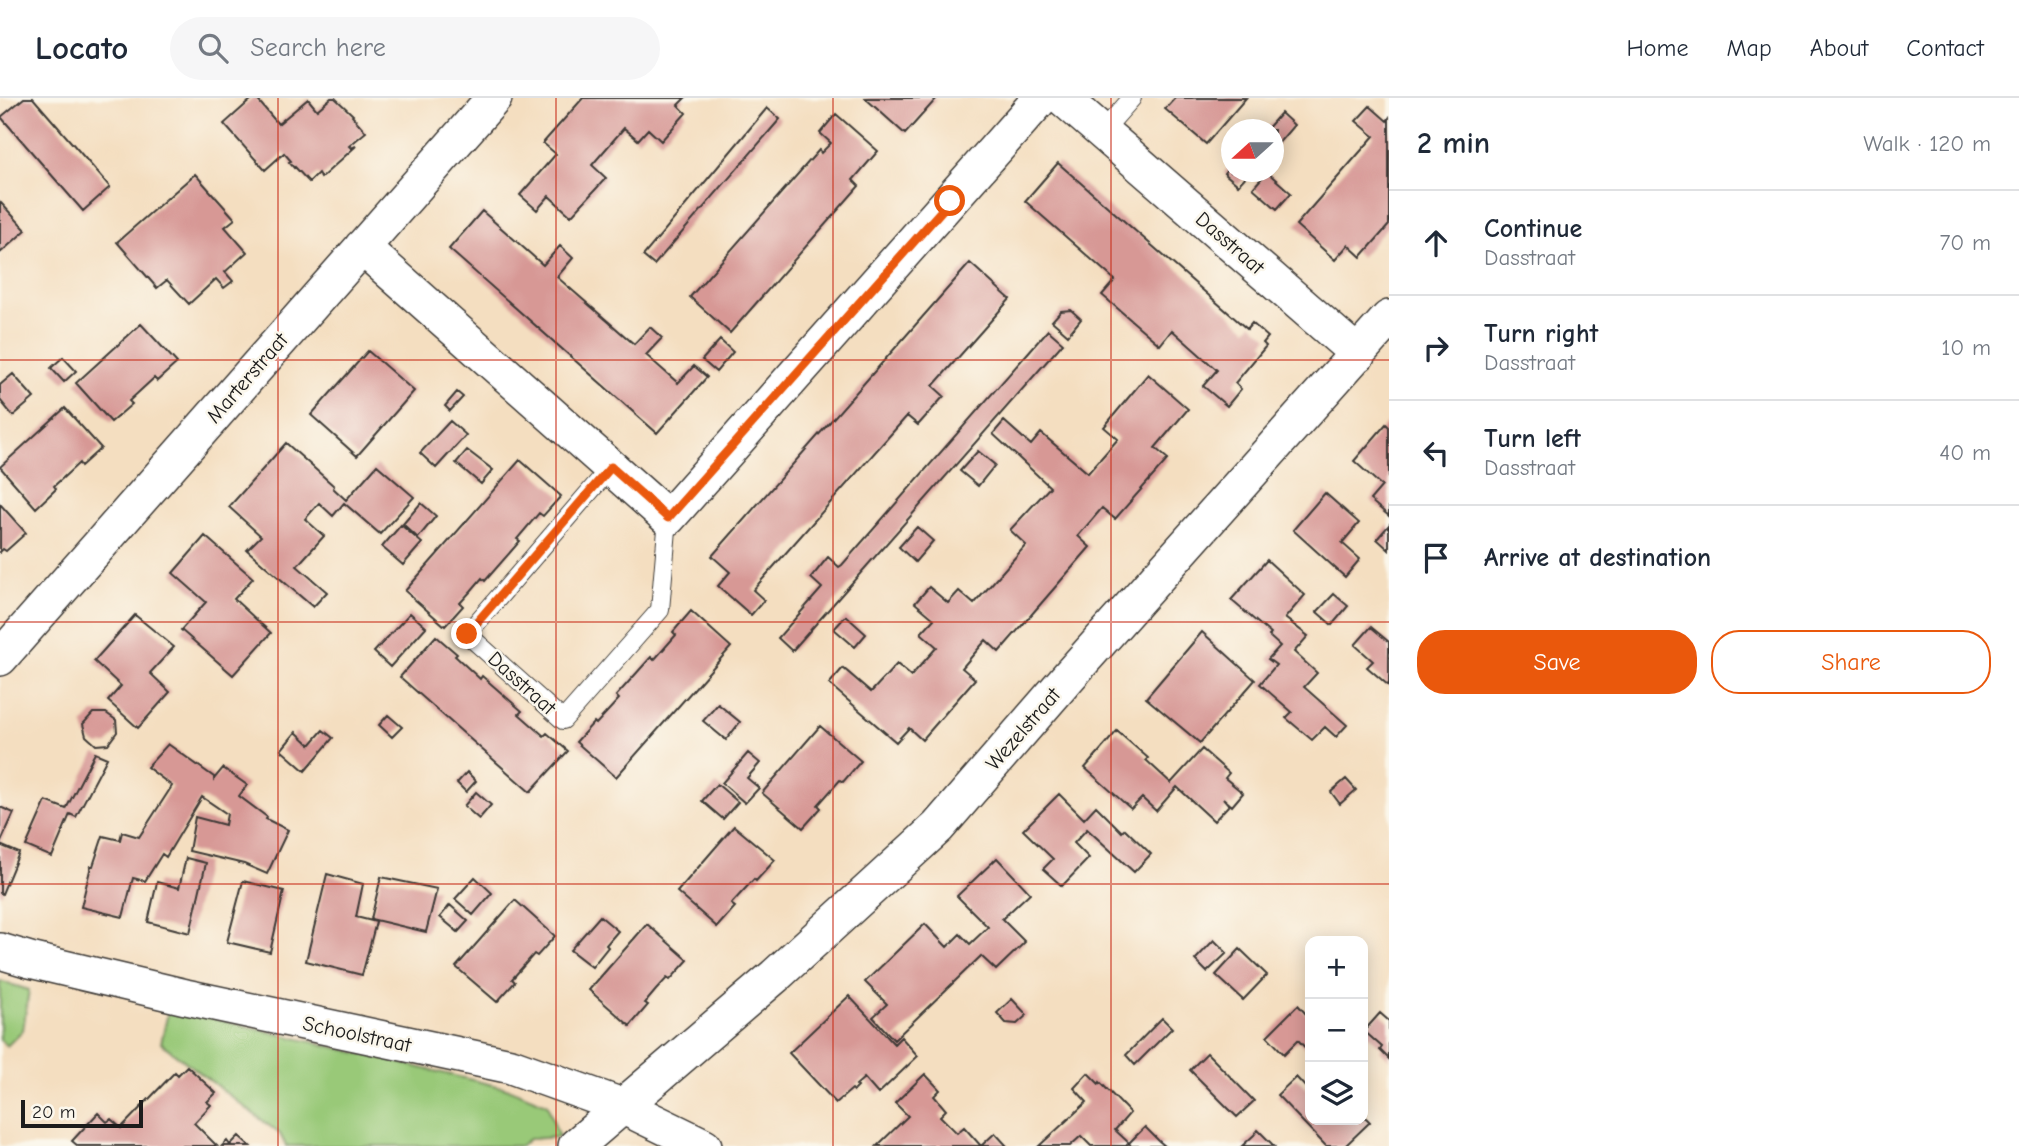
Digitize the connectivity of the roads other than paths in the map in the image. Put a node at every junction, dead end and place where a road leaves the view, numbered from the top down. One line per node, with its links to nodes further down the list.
1 (494, 98): 6 (street, Marterstraat)
2 (1041, 98): 10 (street)
3 (1063, 98): 5 (street, Dasstraat)
4 (1132, 98): 5 (lane)
5 (1102, 132): 8 (street, Dasstraat)
6 (362, 247): 9 (street); 11 (street, Marterstraat)
7 (1389, 318): 8 (street, Wezelstraat)
8 (1358, 354): 13 (street, Wezelstraat)
9 (611, 467): 10 (street); 10 (lane, Dasstraat)
10 (668, 518)
11 (0, 658)
12 (0, 951): 13 (street, Schoolstraat)
13 (622, 1106): 14 (street, Wezelstraat); 15 (street, Schoolstraat)
14 (576, 1146)
15 (704, 1146)

